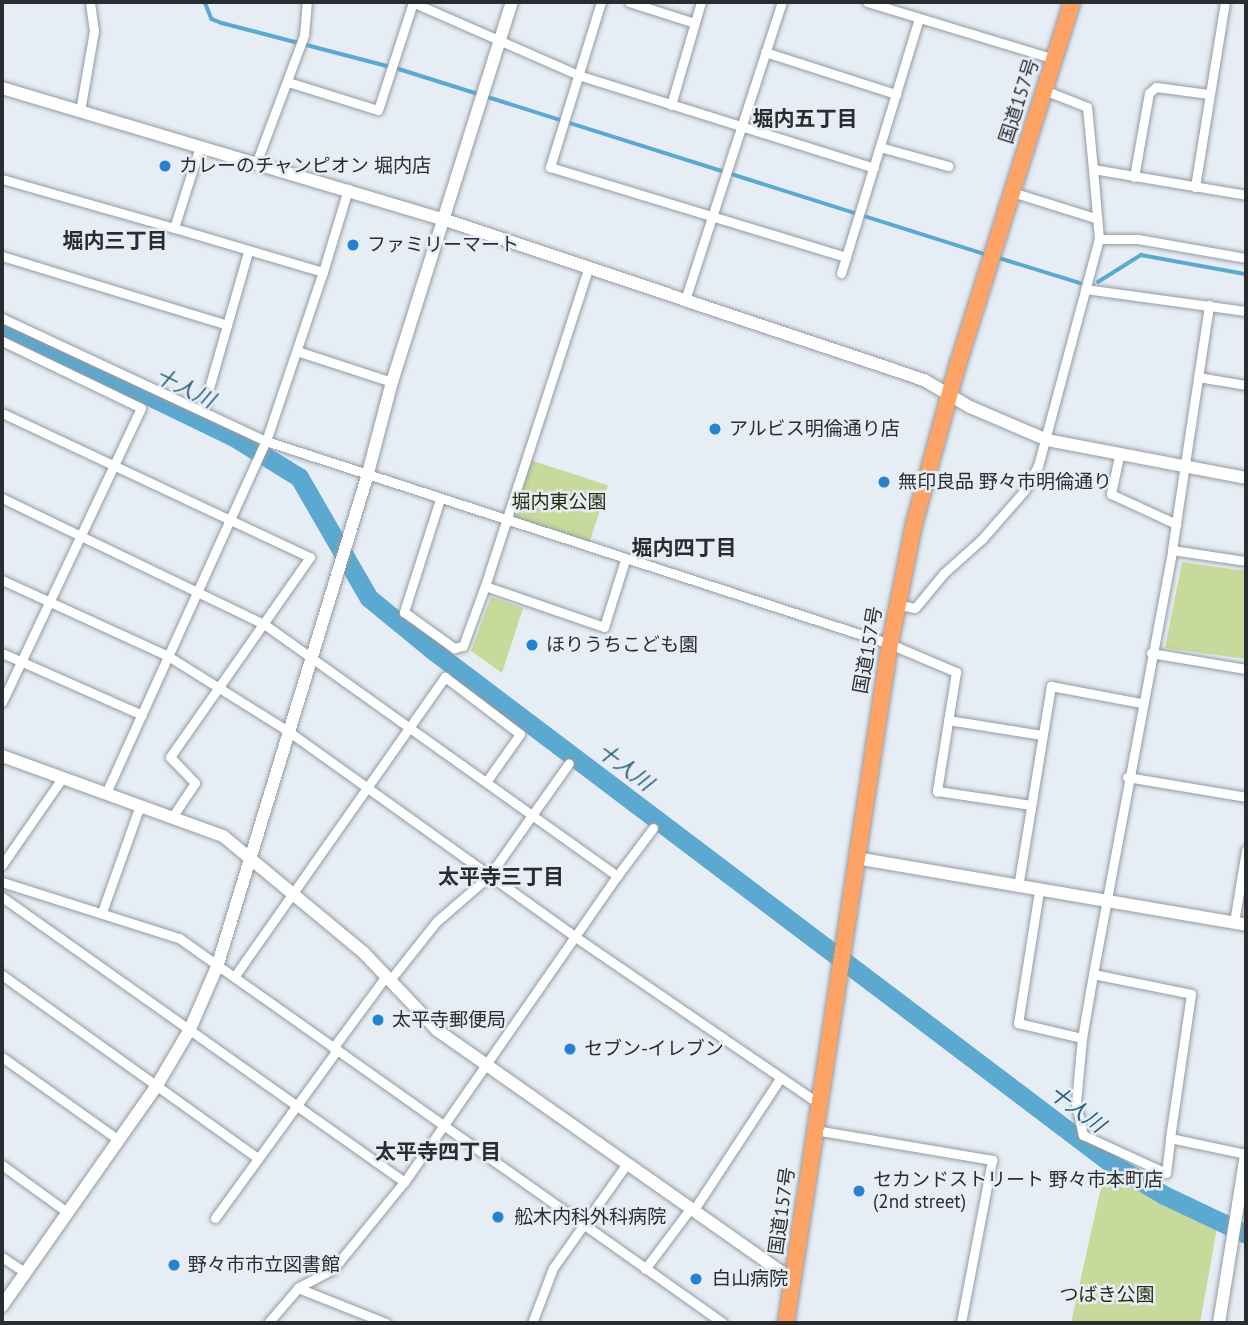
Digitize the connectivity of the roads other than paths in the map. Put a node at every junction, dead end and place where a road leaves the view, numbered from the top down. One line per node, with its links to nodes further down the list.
1 (90, 2): 24 (street)
2 (307, 2): 18 (street)
3 (412, 2): 14 (street); 18 (street)
4 (512, 2): 14 (street)
5 (601, 2): 17 (street)
6 (629, 2): 13 (street)
7 (701, 2): 13 (street)
8 (782, 2): 15 (street)
9 (867, 2): 12 (street)
10 (1072, 2): 16 (highway, 国道157号)
11 (1226, 2): 22 (street)
12 (919, 18): 16 (street); 21 (street)
13 (695, 23): 23 (street)
14 (500, 42): 17 (street); 40 (street)
15 (765, 52): 21 (street); 25 (street)
16 (1055, 59): 20 (highway, 国道157号)
17 (579, 75): 23 (street); 38 (street)
18 (288, 82): 28 (street)
19 (2, 88): 24 (street)
20 (1044, 90): 31 (street); 36 (highway, 国道157号)
21 (896, 94): 27 (street)
22 (1209, 94): 32 (street); 34 (street)
23 (671, 104): 25 (street)
24 (80, 111): 26 (street)
25 (741, 127): 30 (street); 38 (street)
26 (200, 146): 28 (street); 41 (street)
27 (880, 147): 29 (street); 30 (street)
28 (257, 161): 35 (street)
29 (948, 166)
30 (874, 168): 45 (street)
31 (1093, 169): 32 (street); 39 (street)
32 (1134, 177): 34 (street)
33 (2, 179): 41 (street)
34 (1195, 187): 37 (street)
35 (348, 189): 40 (street); 48 (street)
36 (1012, 192): 39 (street); 61 (highway, 国道157号)
37 (1246, 195)
38 (712, 216): 45 (street); 51 (street)
39 (1095, 218): 42 (street)
40 (446, 220): 47 (street); 59 (street)
41 (174, 228): 43 (street)
42 (1099, 239): 46 (street); 50 (street)
43 (248, 252): 48 (street); 55 (street)
44 (2, 256): 55 (street)
45 (846, 257): 49 (street)
46 (1246, 258)
47 (588, 269): 51 (street); 74 (street)
48 (323, 272): 57 (street)
49 (841, 273)
50 (1085, 289): 52 (street); 64 (street)
51 (685, 300): 61 (street)
52 (1209, 305): 53 (street); 58 (street)
53 (1246, 311)
54 (2, 318): 62 (street)
55 (227, 325): 62 (street)
56 (2, 341): 67 (street)
57 (297, 351): 59 (street); 65 (street)
58 (1198, 377): 60 (street); 68 (street)
59 (392, 382): 69 (street)
60 (1246, 385)
61 (950, 393): 64 (street); 84 (highway, 国道157号)
62 (203, 409): 65 (street)
63 (2, 413): 67 (street)
64 (1047, 440): 66 (street); 84 (street)
65 (265, 444): 69 (street); 73 (street)
66 (1119, 456): 68 (street); 75 (street)
67 (114, 466): 73 (street); 76 (street)
68 (1185, 468): 70 (street); 75 (street)
69 (367, 477): 72 (street); 90 (street)
70 (1246, 478)
71 (2, 498): 76 (street)
72 (440, 499): 74 (street); 81 (street)
73 (230, 520): 82 (street); 85 (street)
74 (506, 520): 78 (street); 81 (street)
75 (1176, 524): 77 (street)
76 (82, 534): 82 (street); 83 (street)
77 (1172, 550): 79 (street); 88 (street)
78 (625, 560): 81 (street); 86 (street)
79 (1246, 561)
80 (2, 580): 83 (street)
81 (485, 586)
82 (198, 590): 85 (street); 89 (street)
83 (49, 602): 89 (street); 91 (street)
84 (897, 604): 86 (highway, 国道157号)
85 (264, 624): 90 (street); 93 (street)
86 (890, 644): 97 (street); 116 (highway, 国道157号)
87 (2, 653): 91 (street)
88 (1151, 653): 92 (street); 95 (street)
89 (168, 656): 93 (street); 96 (street)
90 (312, 656): 98 (street); 99 (street)
91 (21, 662): 94 (street); 96 (street)
92 (1246, 669)
93 (217, 688): 99 (street); 111 (street)
94 (2, 702)
95 (1141, 703): 100 (street); 104 (street)
96 (142, 715): 107 (street)
97 (948, 720): 100 (street); 110 (street)
98 (408, 727): 105 (street); 105 (street); 106 (street)
99 (288, 731): 106 (street); 115 (street)
100 (1042, 735): 110 (street)
101 (2, 756): 103 (street)
102 (569, 763): 112 (street)
103 (63, 777): 107 (street); 117 (street)
104 (1127, 777): 108 (street); 125 (street)
105 (486, 782): 112 (street)
106 (369, 789): 118 (street); 123 (street)
107 (106, 793): 109 (street)
108 (1246, 797)
109 (140, 805): 111 (street); 126 (street)
110 (1031, 805): 121 (street)
111 (173, 816): 115 (street)
112 (532, 816): 118 (street); 119 (street)
113 (653, 828): 119 (street)
114 (1246, 850): 127 (street)
115 (250, 857): 123 (street); 129 (street)
116 (856, 858): 121 (street); 142 (highway, 国道157号)
117 (2, 865)
118 (489, 876): 128 (street); 133 (street)
119 (617, 876): 128 (street)
120 (2, 882): 126 (street)
121 (1018, 887): 122 (street)
122 (1039, 891): 125 (street); 135 (street)
123 (295, 896): 132 (street); 133 (street)
124 (2, 897): 134 (street)
125 (1104, 901): 127 (street); 130 (street)
126 (102, 912): 129 (street)
127 (1240, 924)
128 (577, 938): 138 (street); 139 (street)
129 (217, 967): 132 (street); 134 (street)
130 (1093, 974): 135 (street); 145 (street)
131 (2, 975): 140 (street)
132 (234, 977): 136 (street)
133 (388, 978): 136 (street); 138 (street)
134 (190, 1029): 140 (street); 141 (street)
135 (1082, 1038): 145 (street)
136 (335, 1049): 141 (street); 143 (street)
137 (2, 1057): 146 (street)
138 (487, 1067): 143 (street); 150 (street)
139 (779, 1080): 142 (street); 152 (street)
140 (156, 1087): 146 (street); 148 (street)
141 (297, 1102): 148 (street); 151 (street)
142 (819, 1104): 144 (highway, 国道157号)
143 (443, 1125): 151 (street); 156 (street)
144 (815, 1130): 160 (highway, 国道157号); 168 (street)
145 (1170, 1138): 147 (street)
146 (119, 1140): 153 (street)
147 (1246, 1154): 154 (street)
148 (258, 1158): 155 (street)
149 (2, 1165): 153 (street)
150 (626, 1165): 152 (street); 156 (street)
151 (404, 1182): 161 (street)
152 (691, 1210): 158 (street); 160 (street)
153 (67, 1212): 159 (street)
154 (1240, 1216): 169 (street)
155 (215, 1218)
156 (582, 1223): 158 (street); 165 (street)
157 (2, 1257): 159 (street)
158 (645, 1269): 166 (street)
159 (24, 1272): 162 (street)
160 (793, 1280): 167 (highway, 国道157号)
161 (298, 1288): 163 (street); 164 (street)
162 (2, 1306)
163 (268, 1323)
164 (386, 1323)
165 (532, 1323)
166 (723, 1323)
167 (786, 1323)
168 (961, 1323)
169 (1219, 1323)

